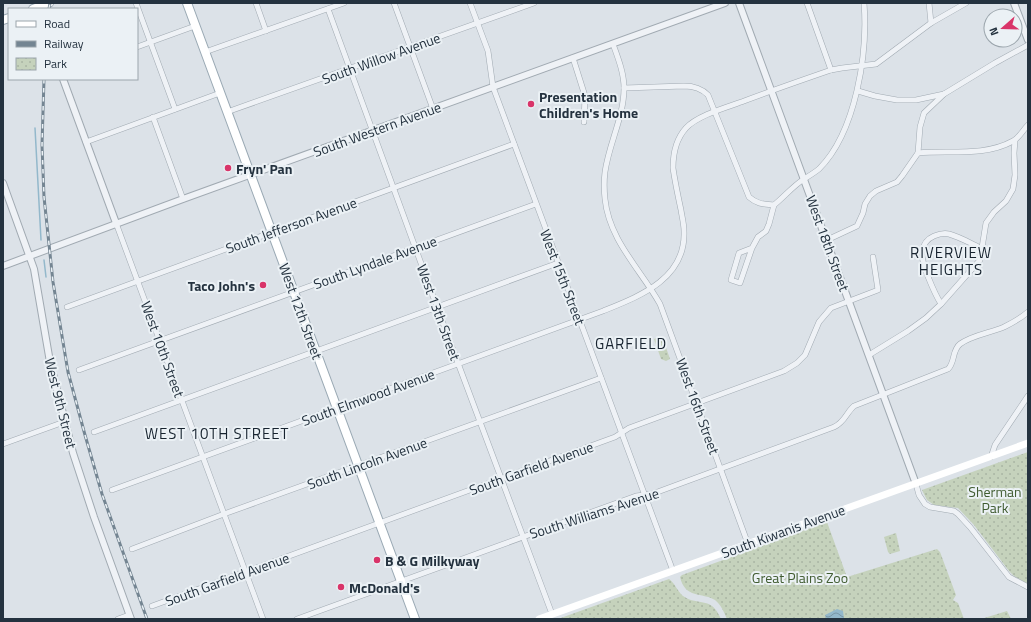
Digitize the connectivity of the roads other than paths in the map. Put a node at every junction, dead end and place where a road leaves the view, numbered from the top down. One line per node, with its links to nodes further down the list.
1 (49, 3): 15 (main road)
2 (187, 3): 20 (main road, West 12th Street)
3 (256, 3): 21 (street)
4 (344, 3): 17 (street)
5 (394, 3): 27 (street)
6 (470, 3): 19 (street, West 15th Street)
7 (534, 3): 19 (street, South Willow Avenue)
8 (725, 3): 24 (street, South Western Avenue)
9 (739, 3): 36 (street, West 18th Street)
10 (807, 3): 32 (street)
11 (864, 3): 30 (street)
12 (929, 3): 18 (street)
13 (966, 3): 18 (street)
14 (1014, 3): 22 (street)
15 (36, 7)
16 (138, 9): 23 (street)
17 (328, 9): 21 (street); 31 (street, West 13th Street)
18 (931, 23): 30 (street)
19 (477, 24): 27 (street, South Willow Avenue); 34 (street, West 15th Street)
20 (196, 26): 23 (street); 28 (main road, West 12th Street)
21 (266, 30): 28 (street)
22 (1028, 40)
23 (150, 42): 26 (street); 40 (street)
24 (613, 44): 29 (street, South Western Avenue); 35 (street, West 16th Street)
25 (1028, 45): 39 (street)
26 (138, 47)
27 (411, 48): 31 (street, South Willow Avenue); 41 (street)
28 (205, 52): 38 (main road, West 12th Street)
29 (573, 58): 34 (street, South Western Avenue); 45 (street)
30 (861, 66): 32 (street); 37 (street)
31 (350, 70): 43 (street, South Willow Avenue); 47 (street, West 13th Street)
32 (831, 70): 36 (street)
33 (63, 80): 49 (street, West 10th Street)
34 (493, 87): 41 (street, South Western Avenue); 50 (street, West 15th Street)
35 (624, 88): 42 (street); 70 (street, West 16th Street)
36 (771, 91): 42 (street, South Elmwood Avenue); 53 (street, West 18th Street)
37 (858, 91): 39 (street); 53 (street)
38 (220, 93): 40 (street); 43 (main road, West 12th Street)
39 (944, 94): 51 (street)
40 (175, 109): 44 (street)
41 (433, 109): 47 (street, South Western Avenue)
42 (715, 111): 58 (street); 70 (street, South Elmwood Avenue)
43 (228, 112): 52 (main road, West 12th Street)
44 (153, 118): 49 (street); 56 (street)
45 (584, 122)
46 (1028, 125): 48 (street)
47 (372, 131): 52 (street, South Western Avenue); 55 (street, West 13th Street)
48 (1015, 140): 51 (street); 64 (street)
49 (86, 142): 59 (street, West 10th Street)
50 (514, 144): 55 (street, South Jefferson Avenue); 57 (street, West 15th Street)
51 (918, 153): 61 (street)
52 (251, 175): 56 (street, South Western Avenue); 60 (main road, West 12th Street)
53 (804, 179): 58 (street); 61 (street, West 18th Street)
54 (3, 183): 65 (street, West 9th Street)
55 (393, 188): 60 (street, South Jefferson Avenue); 62 (street, West 13th Street)
56 (183, 199): 59 (street, South Western Avenue)
57 (536, 204): 62 (street, South Lyndale Avenue); 67 (street, West 15th Street)
58 (774, 205): 63 (street)
59 (116, 223): 65 (street, South Western Avenue); 69 (street, West 10th Street)
60 (272, 232): 69 (street, South Jefferson Avenue); 71 (main road, West 12th Street)
61 (827, 240): 72 (street, West 18th Street)
62 (415, 247): 71 (street, South Lyndale Avenue); 75 (street, West 13th Street)
63 (752, 248): 63 (street)
64 (983, 249): 73 (street); 73 (street)
65 (30, 256): 68 (street, South Western Avenue); 89 (street, West 9th Street)
66 (874, 257): 72 (street, South Garfield Avenue)
67 (558, 263): 75 (street); 77 (street, West 15th Street)
68 (3, 266)
69 (138, 281): 74 (street, South Jefferson Avenue); 78 (street, West 10th Street)
70 (652, 288): 77 (street, South Elmwood Avenue); 87 (street, West 16th Street)
71 (294, 291): 78 (street, South Lyndale Avenue); 79 (main road, West 12th Street)
72 (849, 301): 80 (street, West 18th Street); 87 (street, South Garfield Avenue)
73 (941, 304): 80 (street)
74 (67, 307)
75 (437, 307): 79 (street); 81 (street, West 13th Street)
76 (1028, 312): 84 (street)
77 (580, 320): 81 (street, South Elmwood Avenue); 83 (street, West 15th Street)
78 (160, 341): 82 (street, South Lyndale Avenue); 86 (street, West 10th Street)
79 (316, 351): 86 (street); 88 (main road, West 12th Street)
80 (868, 355): 84 (street, West 18th Street)
81 (459, 364): 88 (street, South Elmwood Avenue); 90 (street, West 13th Street)
82 (79, 370)
83 (601, 378): 90 (street, South Lincoln Avenue); 92 (street, West 15th Street)
84 (883, 395): 98 (street, South Williams Avenue); 100 (street, West 18th Street)
85 (1028, 396): 96 (street)
86 (182, 400): 91 (street); 95 (street, West 10th Street)
87 (697, 404): 92 (street, South Garfield Avenue); 98 (street, West 16th Street)
88 (337, 408): 95 (street, South Elmwood Avenue); 97 (main road, West 12th Street)
89 (64, 422): 94 (street); 114 (street, West 9th Street)
90 (480, 422): 97 (street, South Lincoln Avenue); 99 (street, West 13th Street)
91 (94, 432)
92 (622, 432): 99 (street, South Garfield Avenue); 102 (street, West 15th Street)
93 (1028, 443): 96 (main road, South Kiwanis Avenue)
94 (3, 444)
95 (203, 457): 101 (street, South Elmwood Avenue); 103 (street, West 10th Street)
96 (991, 457): 100 (main road, South Kiwanis Avenue)
97 (358, 466): 103 (street, South Lincoln Avenue); 104 (main road, West 12th Street)
98 (721, 470): 102 (street, South Williams Avenue); 106 (street, West 16th Street)
99 (502, 479): 104 (street, South Garfield Avenue); 105 (street, West 13th Street)
100 (916, 484): 106 (main road, South Kiwanis Avenue); 111 (street)
101 (112, 490)
102 (644, 494): 105 (street, South Williams Avenue); 108 (street, West 15th Street)
103 (224, 514): 107 (street, South Lincoln Avenue); 109 (street, West 10th Street)
104 (380, 524): 109 (street, South Garfield Avenue); 110 (main road, West 12th Street)
105 (523, 536): 110 (street, South Williams Avenue); 113 (street, West 13th Street)
106 (748, 544): 108 (main road, South Kiwanis Avenue)
107 (132, 549)
108 (673, 571): 113 (main road, South Kiwanis Avenue)
109 (246, 572): 112 (street, South Garfield Avenue); 116 (street, West 10th Street)
110 (401, 581): 117 (street, South Williams Avenue); 118 (main road, West 12th Street)
111 (1028, 586)
112 (152, 606)
113 (552, 614): 119 (main road, South Kiwanis Avenue)
114 (130, 617): 115 (street)
115 (118, 619)
116 (263, 619)
117 (297, 619)
118 (415, 619)
119 (539, 619)

